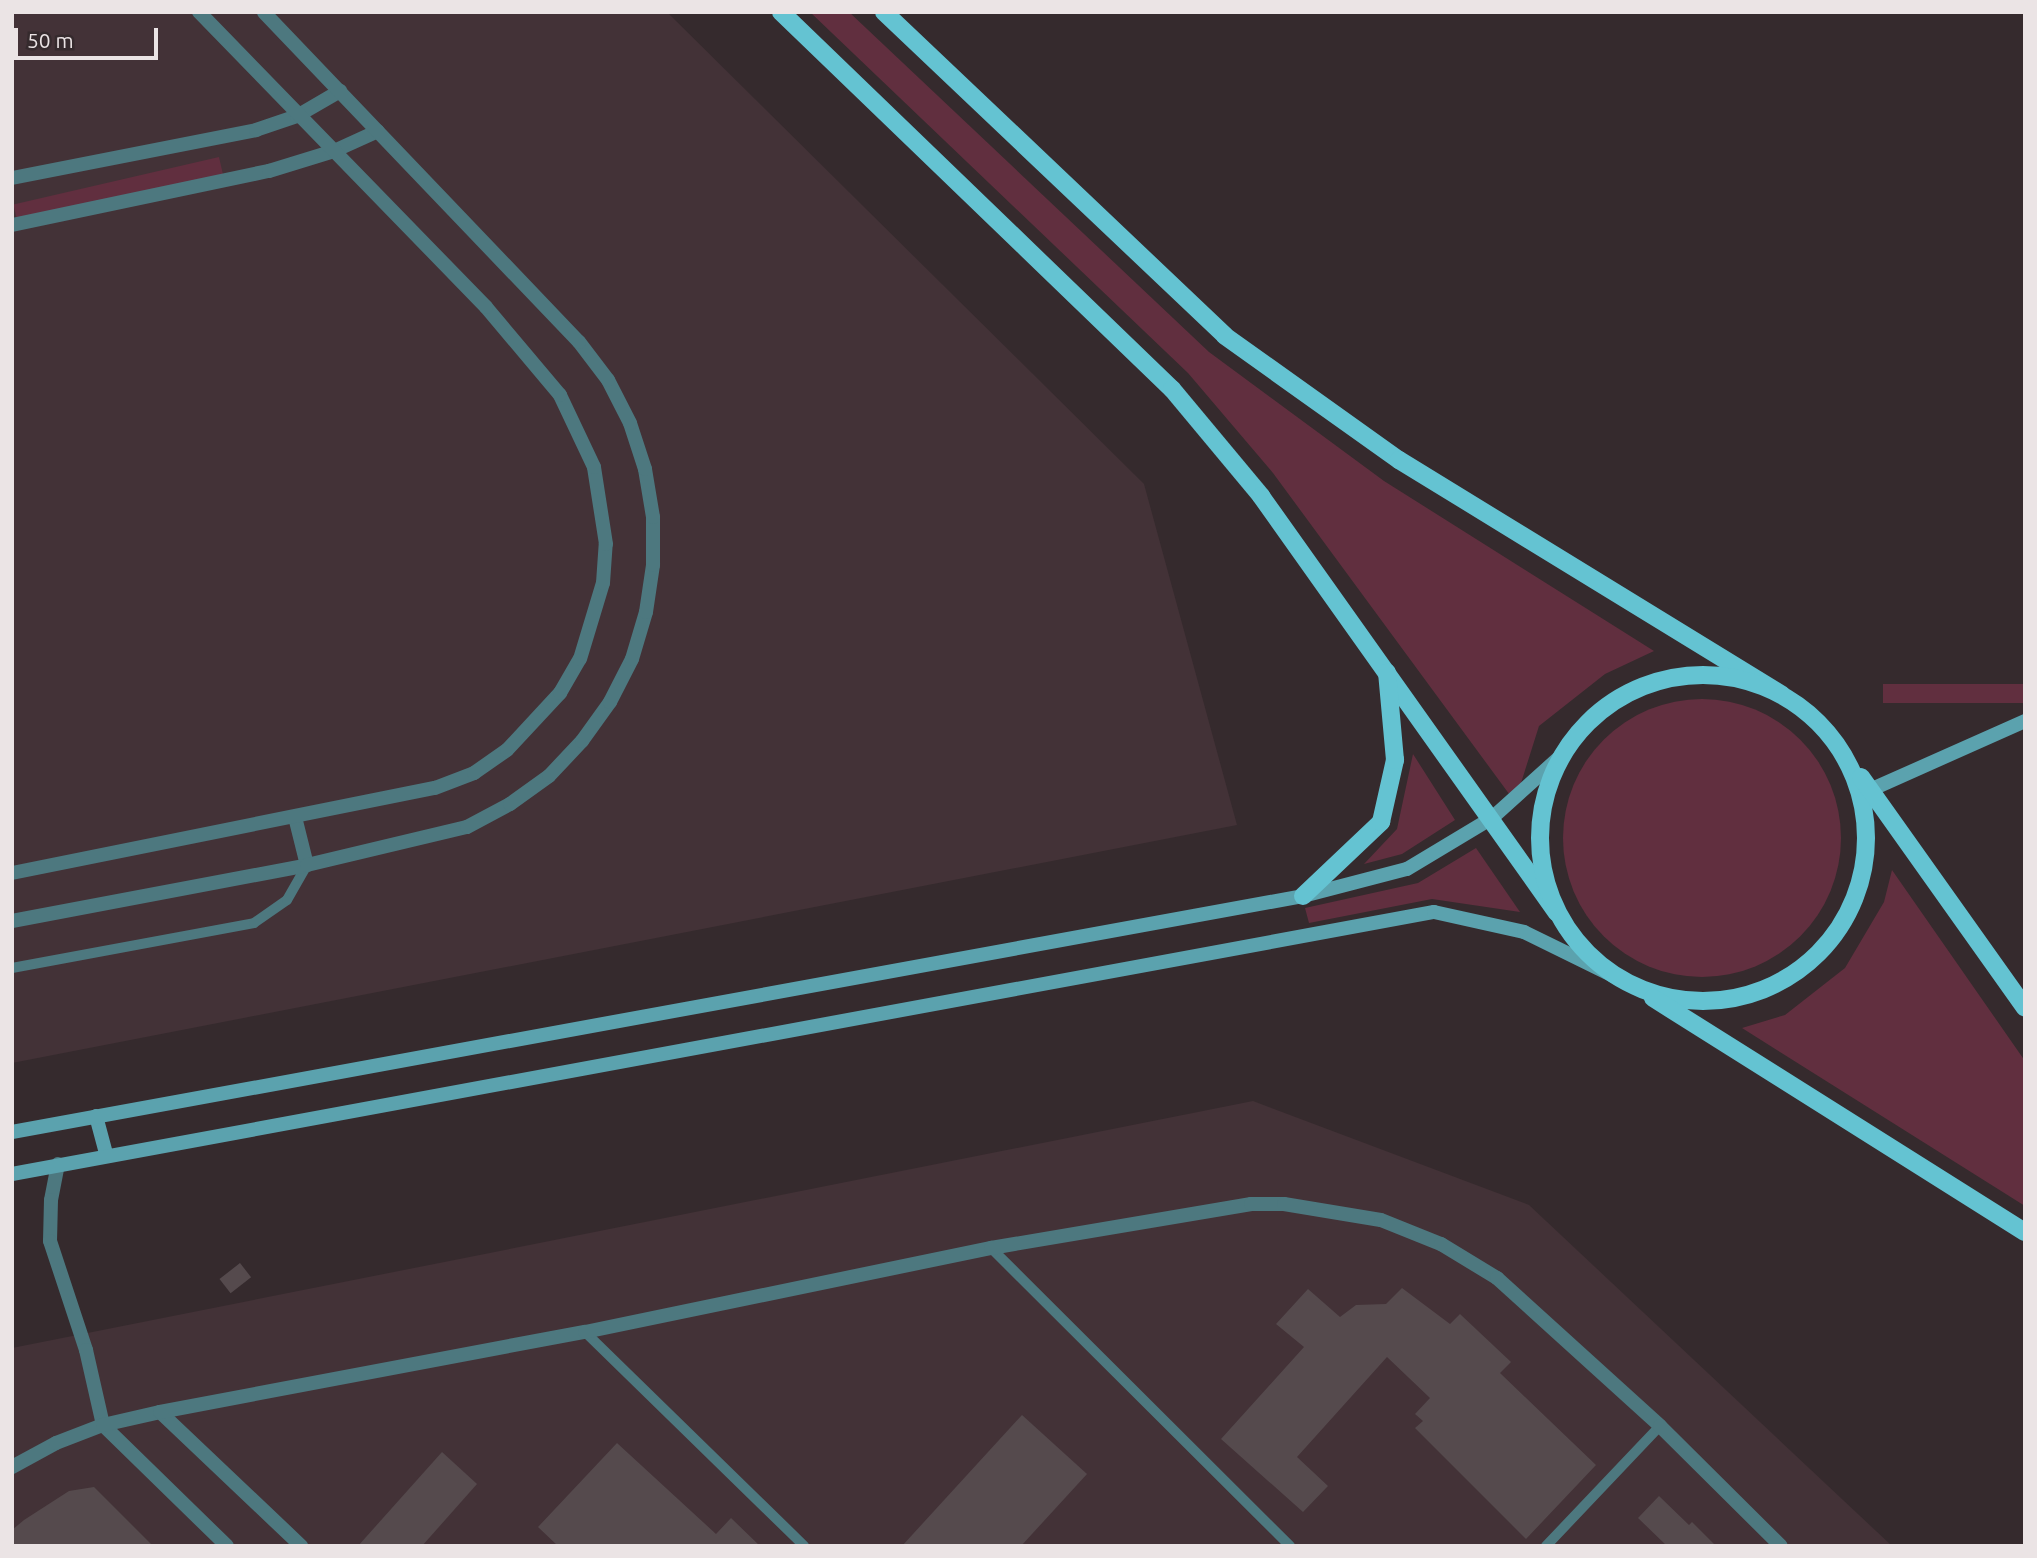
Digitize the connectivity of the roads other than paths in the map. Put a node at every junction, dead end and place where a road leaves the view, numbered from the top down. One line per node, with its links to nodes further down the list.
1 (199, 12): 6 (street)
2 (264, 12): 5 (street)
3 (781, 12): 11 (main road)
4 (884, 12): 12 (main road)
5 (340, 91): 6 (street); 7 (street)
6 (297, 116): 8 (street); 9 (street)
7 (378, 131): 8 (street); 19 (street)
8 (334, 151): 10 (street); 17 (street)
9 (12, 178)
10 (12, 225)
11 (1387, 668): 18 (main road); 21 (main road)
12 (1782, 695): 14 (main road); 15 (main road)
13 (2025, 721): 16 (main road)
14 (1838, 745): 16 (main road); 25 (main road)
15 (1563, 754): 18 (main road); 22 (main road)
16 (1870, 790): 26 (main road)
17 (295, 817): 19 (street); 20 (street)
18 (1492, 818): 21 (main road); 22 (main road)
19 (307, 864): 23 (street); 24 (lane)
20 (12, 873)
21 (1303, 896): 27 (main road)
22 (1558, 913): 25 (main road)
23 (12, 921)
24 (12, 968)
25 (1616, 977): 29 (main road); 32 (main road)
26 (2025, 1008)
27 (96, 1116): 28 (main road); 29 (main road)
28 (12, 1132)
29 (106, 1153): 30 (main road)
30 (58, 1164): 31 (main road); 36 (street)
31 (12, 1174)
32 (2025, 1232)
33 (990, 1248): 34 (street); 37 (street); 42 (lane)
34 (585, 1332): 35 (street); 41 (lane)
35 (160, 1412): 36 (street); 40 (street)
36 (103, 1425): 38 (street); 39 (street)
37 (1660, 1426): 43 (lane); 44 (street)
38 (12, 1467)
39 (227, 1546)
40 (301, 1546)
41 (804, 1546)
42 (1290, 1546)
43 (1546, 1546)
44 (1781, 1546)

